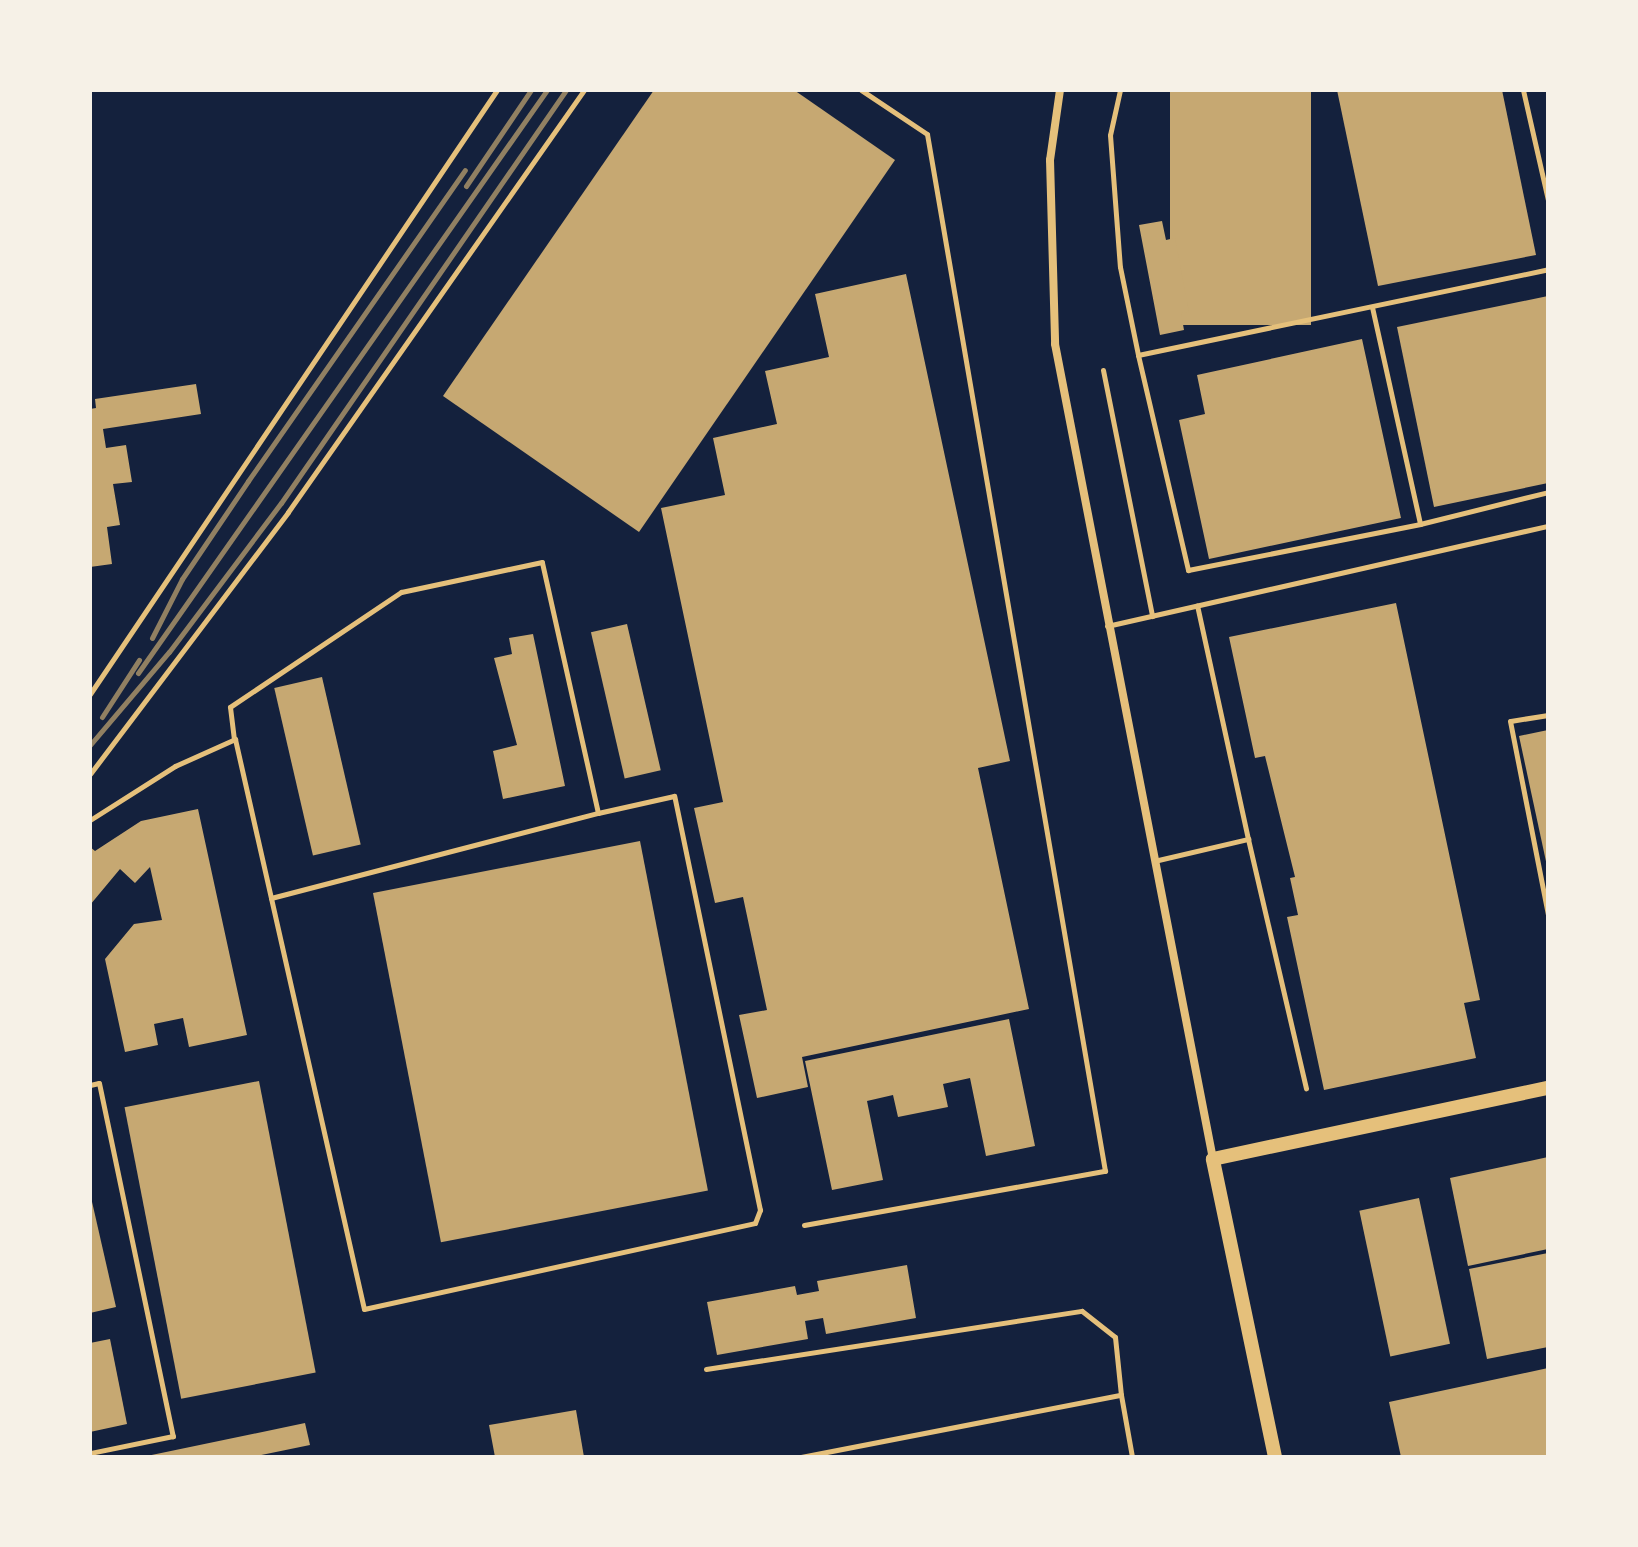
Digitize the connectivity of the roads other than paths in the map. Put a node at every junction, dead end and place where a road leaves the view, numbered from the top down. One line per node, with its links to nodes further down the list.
1 (497, 90): 18 (lane)
2 (584, 90): 21 (lane)
3 (861, 90): 32 (lane)
4 (1060, 90): 17 (street)
5 (1120, 90): 10 (lane)
6 (1523, 90): 7 (lane)
7 (1548, 200)
8 (1548, 269): 9 (lane)
9 (1372, 307): 10 (lane); 13 (lane)
10 (1138, 355): 13 (lane)
11 (1103, 370): 16 (lane)
12 (1548, 492): 13 (lane)
13 (1420, 524)
14 (1548, 526): 15 (lane)
15 (1197, 606): 16 (lane); 24 (lane)
16 (1152, 616): 17 (lane)
17 (1106, 627): 25 (street)
18 (90, 694)
19 (1548, 715): 27 (lane)
20 (234, 739): 22 (lane); 23 (lane); 26 (lane)
21 (90, 774)
22 (598, 813): 26 (lane); 26 (lane)
23 (90, 820)
24 (1248, 839): 25 (lane); 29 (lane)
25 (1153, 861): 31 (street)
26 (271, 898)
27 (1548, 914)
28 (90, 1085): 35 (lane)
29 (1306, 1088)
30 (1548, 1088): 31 (street)
31 (1213, 1159): 38 (street)
32 (804, 1225)
33 (706, 1369): 34 (lane)
34 (1121, 1395): 36 (lane); 37 (lane)
35 (90, 1453)
36 (801, 1457)
37 (1132, 1457)
38 (1275, 1457)

